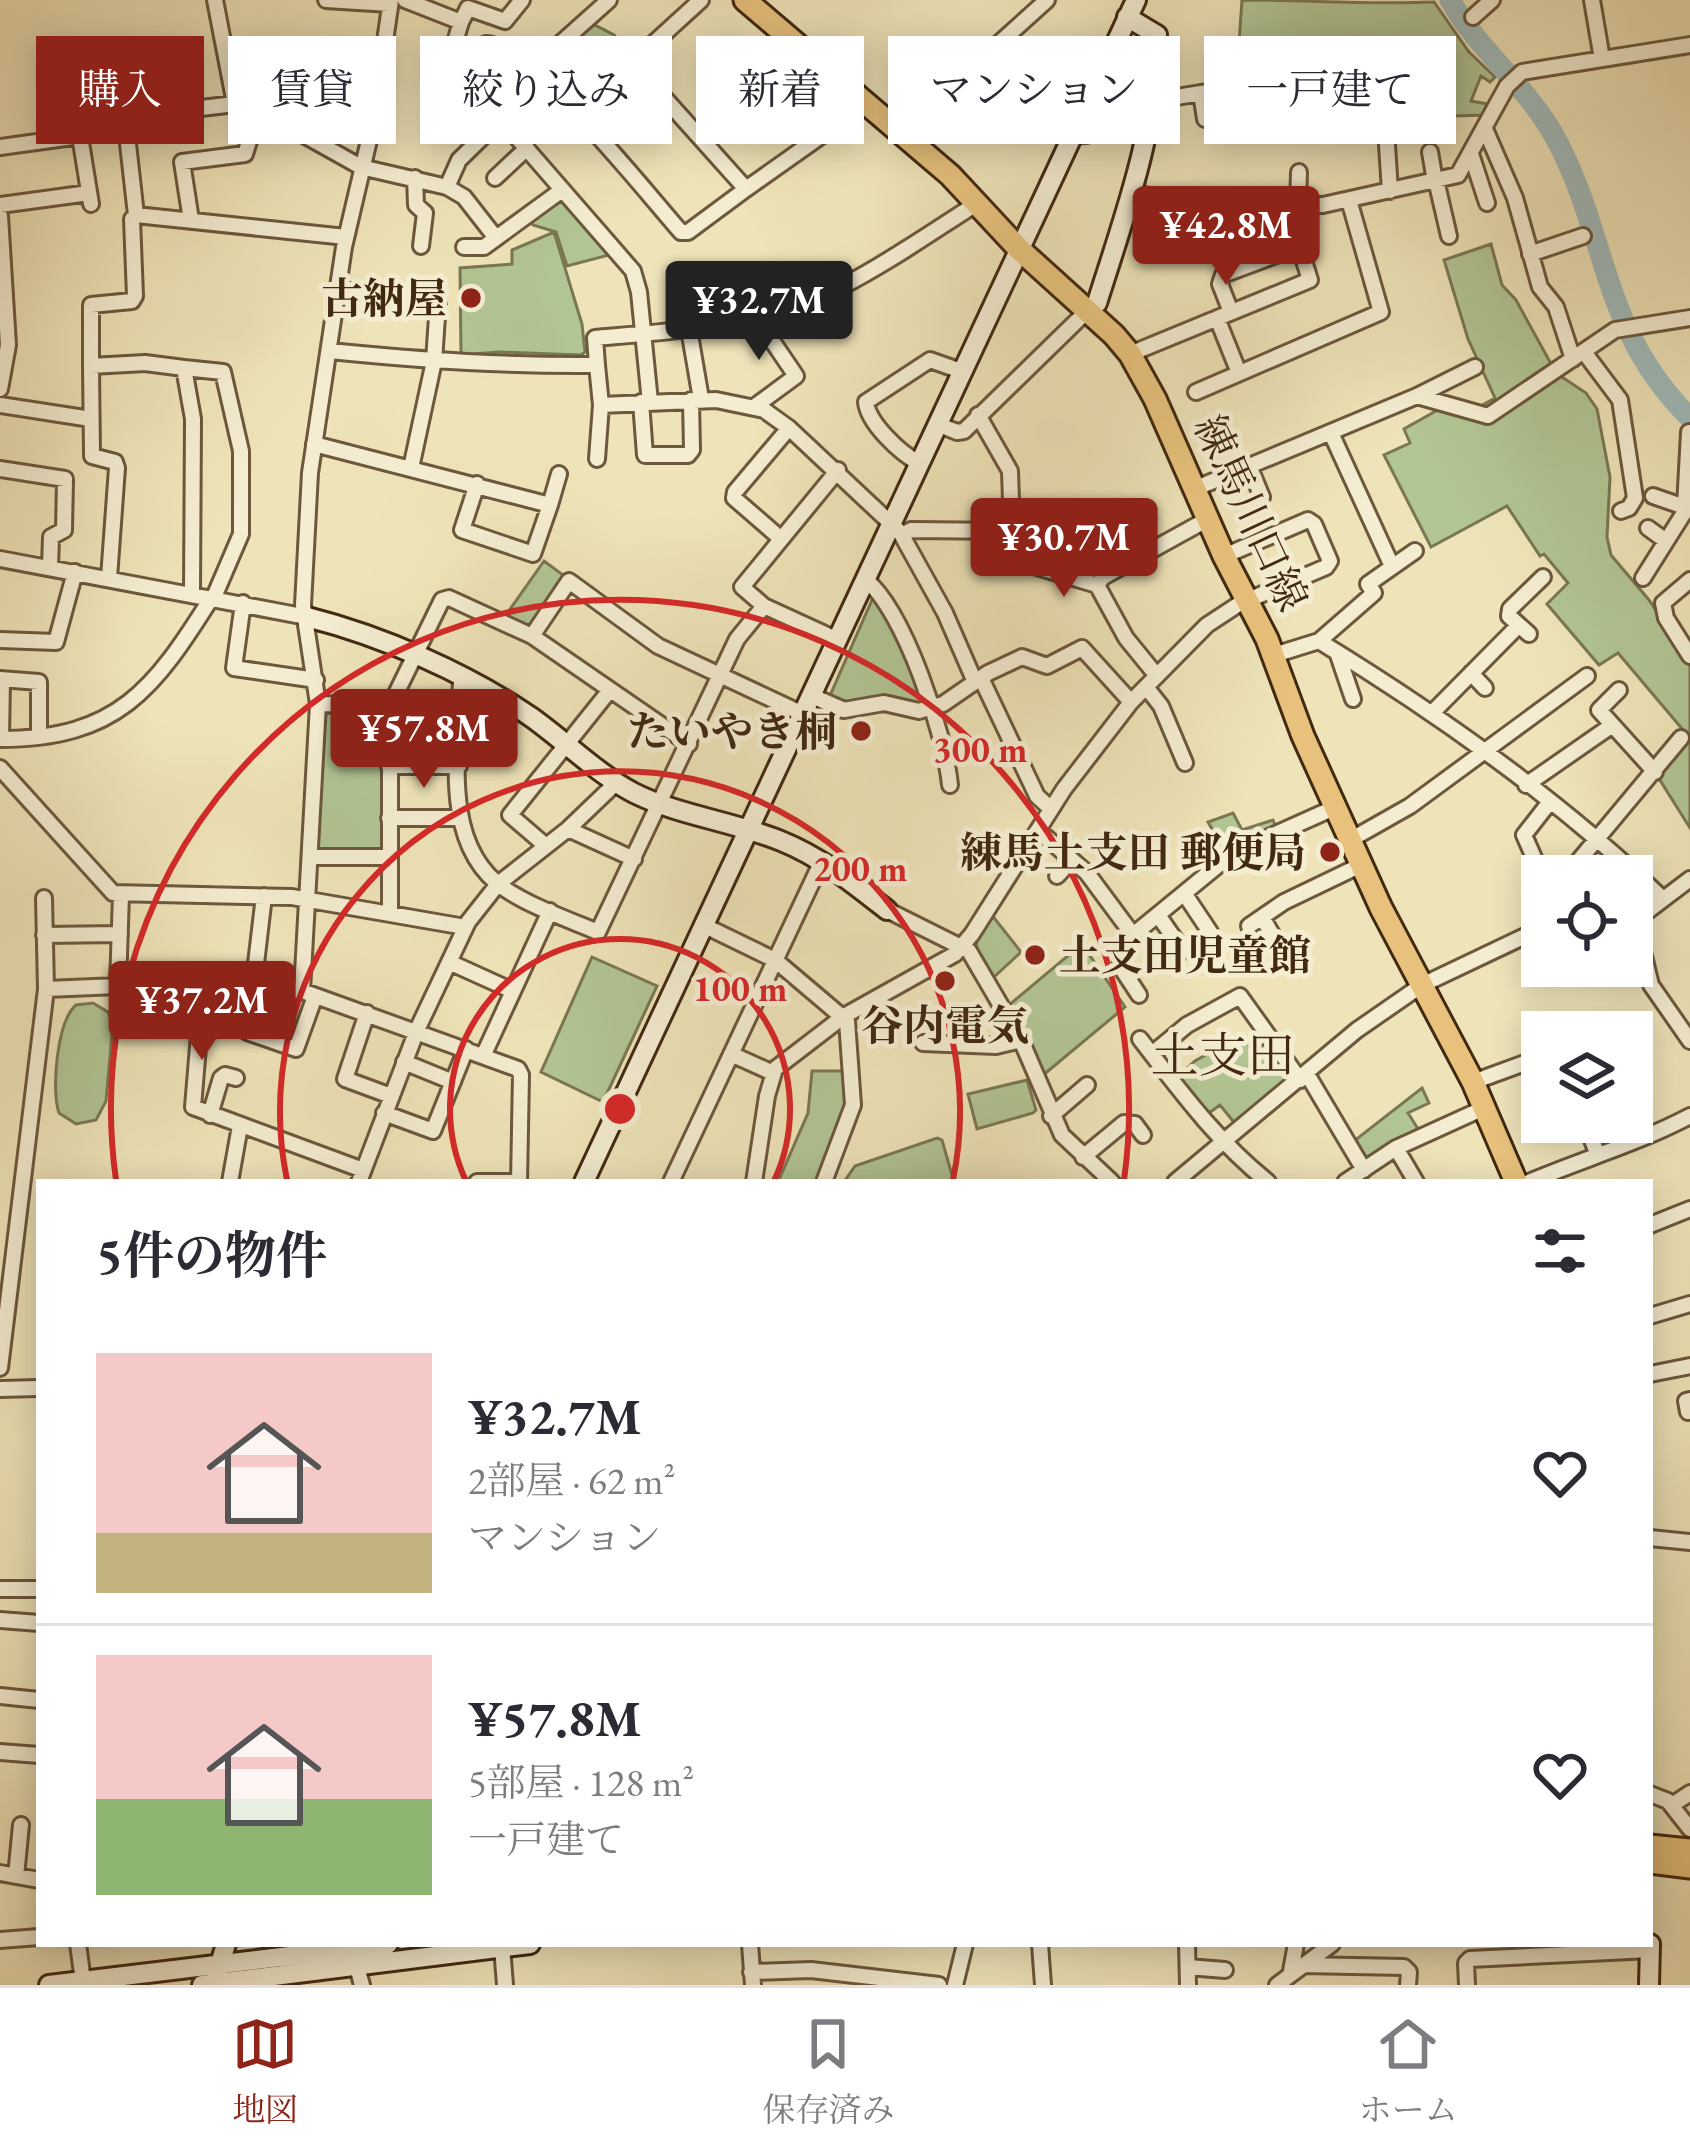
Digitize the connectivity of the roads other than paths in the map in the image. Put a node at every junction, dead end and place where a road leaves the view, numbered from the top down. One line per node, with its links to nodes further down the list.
1 (215, 0): 21 (street)
2 (326, 0): 3 (street)
3 (340, 0): 9 (street)
4 (522, 0): 13 (street)
5 (609, 0): 15 (street)
6 (701, 0): 16 (street)
7 (1492, 0): 14 (street)
8 (1592, 0): 20 (street)
9 (396, 1): 13 (street); 44 (street)
10 (1040, 2): 17 (street)
11 (758, 4): 25 (main road, 練馬川口線)
12 (1131, 9): 18 (main road)
13 (466, 10)
14 (1473, 17)
15 (569, 36)
16 (663, 36)
17 (1005, 36)
18 (1157, 36)
19 (1690, 45): 20 (street)
20 (1602, 59): 30 (street)
21 (228, 64)
22 (1201, 93): 23 (street); 24 (street); 29 (street)
23 (1204, 93)
24 (1180, 96)
25 (869, 102): 28 (main road, 練馬川口線); 51 (street)
26 (228, 105): 59 (street)
27 (672, 107): 51 (street)
28 (888, 119)
29 (1204, 119)
30 (1485, 129): 43 (street); 70 (street)
31 (247, 144): 61 (street)
32 (320, 144): 44 (street)
33 (475, 144): 49 (street)
34 (523, 144): 41 (street)
35 (603, 144): 51 (street)
36 (914, 144): 56 (main road, 練馬川口線)
37 (1068, 144): 69 (main road)
38 (1144, 144): 53 (main road)
39 (1387, 145): 52 (street)
40 (0, 147): 57 (street)
41 (527, 148): 47 (street); 50 (street)
42 (1430, 152): 48 (street)
43 (1471, 154): 48 (street); 55 (street)
44 (361, 167): 46 (street); 64 (street)
45 (1299, 172): 58 (street)
46 (415, 178): 49 (street); 67 (street)
47 (495, 178)
48 (1436, 180): 52 (street); 62 (street)
49 (447, 187): 65 (street)
50 (562, 190): 65 (street); 77 (street)
51 (746, 190)
52 (1390, 191): 54 (street)
53 (1134, 193): 58 (street); 72 (main road)
54 (1349, 200): 58 (street); 87 (street)
55 (1487, 203)
56 (976, 204): 69 (main road, 練馬川口線); 74 (street)
57 (0, 205)
58 (1293, 205): 66 (street)
59 (136, 215): 61 (street); 83 (street)
60 (0, 216): 88 (street)
61 (190, 220): 64 (street)
62 (1449, 236)
63 (1583, 236): 70 (street)
64 (346, 237): 71 (street)
65 (496, 238): 68 (street)
66 (1300, 245): 73 (street); 73 (street)
67 (421, 246)
68 (464, 247)
69 (1019, 249): 72 (main road, 練馬川口線); 86 (main road)
70 (1530, 254): 80 (street)
71 (338, 289): 78 (street); 81 (street)
72 (1087, 311): 79 (main road, 練馬川口線); 96 (street)
73 (1224, 315): 79 (street); 87 (street)
74 (756, 317): 76 (street); 95 (street)
75 (1690, 317): 80 (street)
76 (689, 329): 77 (street); 91 (street)
77 (644, 334): 82 (street); 92 (street)
78 (330, 351): 81 (street); 102 (street)
79 (1130, 354): 111 (main road, 練馬川口線)
80 (1579, 355): 90 (street); 116 (street)
81 (434, 361): 82 (street); 105 (street)
82 (597, 365): 94 (street)
83 (91, 366): 84 (street); 97 (street)
84 (184, 368): 135 (street); 136 (street)
85 (1475, 368): 90 (street)
86 (962, 371): 98 (main road); 104 (street)
87 (1239, 373): 89 (street)
88 (1, 380)
89 (1196, 392)
90 (1417, 396): 101 (street)
91 (696, 399): 92 (street); 92 (street); 95 (street)
92 (646, 402): 94 (street)
93 (0, 405): 97 (street)
94 (601, 405): 103 (street)
95 (754, 407): 99 (street)
96 (978, 415): 98 (street); 120 (street)
97 (91, 419): 130 (street)
98 (937, 424): 104 (main road)
99 (789, 428): 108 (street); 121 (street)
100 (1689, 432): 115 (street)
101 (1331, 433): 106 (street); 126 (street)
102 (314, 444): 105 (street); 140 (street)
103 (597, 459)
104 (919, 463): 118 (main road)
105 (411, 468): 110 (street)
106 (1250, 468): 111 (street); 113 (street)
107 (0, 469): 127 (street)
108 (838, 470): 118 (street); 121 (street)
109 (559, 474): 114 (street)
110 (477, 484): 114 (street); 114 (street)
111 (1194, 489): 117 (main road, 練馬川口線)
112 (1653, 496): 115 (street)
113 (1262, 497)
114 (550, 505)
115 (1687, 508): 122 (street)
116 (1621, 511)
117 (1208, 519): 124 (main road, 練馬川口線); 134 (street)
118 (897, 528): 120 (street); 132 (main road); 155 (street)
119 (1648, 528): 122 (street)
120 (1012, 531): 134 (street)
121 (780, 538): 139 (street)
122 (1666, 541): 131 (street)
123 (1415, 550): 126 (street)
124 (1225, 556): 137 (main road, 練馬川口線); 137 (street)
125 (0, 560): 127 (street)
126 (1391, 564): 144 (street)
127 (50, 567): 128 (street)
128 (75, 572): 130 (street); 142 (street)
129 (1543, 577): 149 (street)
130 (109, 578): 135 (street)
131 (1643, 578)
132 (865, 579): 143 (main road); 165 (street)
133 (1690, 580): 148 (street)
134 (1097, 585): 156 (street)
135 (192, 593): 136 (street)
136 (213, 597): 138 (street); 168 (street)
137 (1247, 602): 146 (main road, 練馬川口線); 156 (street)
138 (243, 603): 140 (street); 153 (street)
139 (764, 606): 143 (street); 150 (street)
140 (307, 617): 147 (main road); 153 (street)
141 (532, 636): 147 (street); 150 (street); 159 (street)
142 (0, 640)
143 (836, 640): 163 (main road)
144 (1319, 641): 145 (street); 146 (street)
145 (1337, 652): 160 (street); 166 (street)
146 (1274, 655): 184 (main road, 練馬川口線)
147 (414, 656): 154 (main road); 164 (street)
148 (1690, 656)
149 (1471, 674): 157 (street); 166 (street)
150 (722, 675): 163 (street); 172 (street)
151 (1587, 676): 173 (street)
152 (1, 679): 168 (street); 170 (street)
153 (316, 680): 162 (street)
154 (461, 680): 171 (main road); 176 (street)
155 (978, 680): 161 (street); 165 (street); 185 (street)
156 (1151, 682): 161 (street); 174 (street)
157 (1485, 688)
158 (1619, 689): 167 (street)
159 (610, 690): 171 (street); 172 (street)
160 (1353, 699)
161 (1131, 702): 185 (street)
162 (318, 704): 164 (street); 196 (street)
163 (806, 704): 165 (street); 189 (main road)
164 (389, 706): 175 (street)
165 (933, 708): 180 (street)
166 (1432, 712): 173 (street)
167 (1611, 726): 178 (street); 181 (street)
168 (39, 737): 170 (street)
169 (1681, 738): 178 (street)
170 (1, 739)
171 (565, 743): 179 (main road); 193 (street)
172 (689, 744): 183 (street)
173 (1486, 753): 181 (street); 192 (street)
174 (1185, 764)
175 (389, 766): 176 (street); 186 (street)
176 (459, 766): 187 (street)
177 (0, 768): 206 (street)
178 (1655, 772): 191 (street)
179 (616, 783): 183 (main road); 188 (street)
180 (950, 785)
181 (1526, 785): 182 (street)
182 (1549, 803): 191 (street); 194 (street)
183 (659, 804): 189 (main road); 198 (street)
184 (1336, 807): 192 (main road, 練馬川口線); 205 (street)
185 (1051, 809): 190 (street)
186 (389, 818): 187 (street); 197 (street)
187 (459, 818): 204 (street)
188 (568, 829): 193 (street); 198 (street)
189 (747, 830): 200 (main road); 216 (main road)
190 (1039, 830): 199 (street); 223 (street)
191 (1597, 835): 195 (street); 209 (street)
192 (1350, 840): 201 (main road, 練馬川口線)
193 (545, 846): 204 (street)
194 (1533, 855)
195 (1582, 855)
196 (310, 857): 197 (street); 210 (street)
197 (390, 857): 214 (street)
198 (634, 859): 213 (street)
199 (1072, 860): 202 (street); 221 (street)
200 (822, 861): 212 (main road); 226 (street)
201 (1361, 865): 224 (street); 228 (main road, 練馬川口線)
202 (1057, 876)
203 (1690, 879): 209 (street)
204 (498, 884): 213 (street); 217 (street)
205 (1184, 893): 215 (street); 218 (street)
206 (121, 894): 207 (street); 219 (street)
207 (264, 896): 210 (street); 233 (street)
208 (44, 898): 220 (street)
209 (1663, 899): 211 (street)
210 (309, 900): 214 (street); 235 (street)
211 (1653, 907)
212 (887, 910): 223 (street)
213 (550, 911): 234 (street)
214 (390, 914): 217 (street)
215 (1158, 914): 221 (street); 225 (street)
216 (703, 925): 226 (street); 273 (main road)
217 (465, 927): 227 (street)
218 (1210, 932)
219 (120, 934): 220 (street); 229 (street)
220 (44, 935): 232 (street)
221 (1133, 935): 236 (street)
222 (1521, 937): 228 (street)
223 (963, 946): 238 (street); 241 (street)
224 (1281, 950)
225 (1183, 951)
226 (775, 959): 238 (street); 246 (street)
227 (449, 962): 234 (street); 239 (street)
228 (1422, 985): 251 (street); 254 (main road, 練馬川口線)
229 (118, 986): 230 (street); 232 (street)
230 (202, 987): 233 (street); 259 (street)
231 (1652, 987): 242 (street)
232 (46, 989): 289 (street)
233 (257, 990): 235 (street); 235 (street)
234 (513, 991): 245 (street)
235 (309, 994): 237 (street)
236 (1139, 995)
237 (367, 1013): 239 (street); 256 (street)
238 (844, 1016): 250 (street); 276 (street)
239 (417, 1030): 244 (street); 248 (street)
240 (1140, 1039): 247 (street)
241 (1021, 1040): 243 (street); 260 (street)
242 (1690, 1041)
243 (923, 1043)
244 (466, 1049): 245 (street); 253 (street)
245 (484, 1054): 272 (street)
246 (731, 1054): 250 (street); 274 (street)
247 (1152, 1054): 251 (street); 265 (street)
248 (404, 1062): 253 (street); 256 (street)
249 (1521, 1064): 254 (street)
250 (772, 1073): 275 (street)
251 (1304, 1077): 265 (street); 269 (street)
252 (236, 1078): 259 (street)
253 (453, 1082): 258 (street)
254 (1473, 1082): 257 (main road, 練馬川口線)
255 (1087, 1084): 260 (street)
256 (391, 1096): 258 (street)
257 (1484, 1108): 266 (street); 282 (main road, 練馬川口線)
258 (384, 1113): 270 (street)
259 (210, 1114): 262 (street)
260 (1051, 1116): 268 (street)
261 (1690, 1116): 267 (street)
262 (241, 1126): 270 (street); 271 (street)
263 (1143, 1135): 268 (street)
264 (1593, 1143): 267 (street)
265 (1223, 1144): 278 (street); 279 (street)
266 (1396, 1148): 269 (street); 281 (street)
267 (1597, 1153): 283 (street)
268 (1083, 1157): 277 (street)
269 (1364, 1170): 280 (street)
270 (361, 1176)
271 (231, 1179)
272 (519, 1179)
273 (585, 1179)
274 (672, 1179)
275 (754, 1179)
276 (825, 1179)
277 (1109, 1179)
278 (1179, 1179)
279 (1264, 1179)
280 (1350, 1179)
281 (1414, 1179)
282 (1515, 1179)
283 (1536, 1179)
284 (1690, 1209): 285 (street)
285 (1653, 1222)
286 (1690, 1304): 287 (street)
287 (1653, 1315)
288 (1690, 1366): 290 (street)
289 (0, 1368)
290 (1653, 1373)
291 (36, 1388): 292 (street)
292 (0, 1389)
293 (1653, 1538): 294 (street)
294 (1690, 1542)
295 (0, 1589): 296 (street)
296 (36, 1589)
297 (0, 1619): 298 (street)
298 (36, 1623)
299 (0, 1696): 300 (street)
300 (36, 1700)
301 (0, 1752): 302 (street)
302 (36, 1755)
303 (1690, 1793): 305 (street)
304 (1653, 1796): 305 (street)
305 (1672, 1805): 307 (street)
306 (21, 1825): 312 (street)
307 (1690, 1829)
308 (1653, 1846): 309 (main road)
309 (1690, 1850)
310 (1653, 1862): 311 (main road)
311 (1690, 1868)
312 (8, 1875)
313 (36, 1937): 314 (street)
314 (0, 1940)
315 (78, 1947): 332 (street)
316 (382, 1947): 325 (main road)
317 (502, 1947): 325 (main road); 334 (street)
318 (750, 1947): 331 (street)
319 (964, 1947): 336 (street)
320 (1040, 1947): 337 (street)
321 (1187, 1947): 326 (street)
322 (1296, 1947): 327 (street)
323 (1328, 1947): 327 (street)
324 (1650, 1947): 341 (street); 342 (main road)
325 (354, 1961): 329 (main road)
326 (1187, 1966): 328 (street); 338 (street)
327 (1297, 1968): 339 (street); 340 (street)
328 (1225, 1970)
329 (212, 1974): 332 (main road)
330 (812, 1977): 331 (street); 335 (street)
331 (752, 1979)
332 (83, 1981): 333 (main road)
333 (49, 1985)
334 (505, 1985)
335 (940, 1985)
336 (956, 1985)
337 (1043, 1985)
338 (1188, 1985)
339 (1277, 1985)
340 (1408, 1985)
341 (1467, 1985)
342 (1649, 1985)

